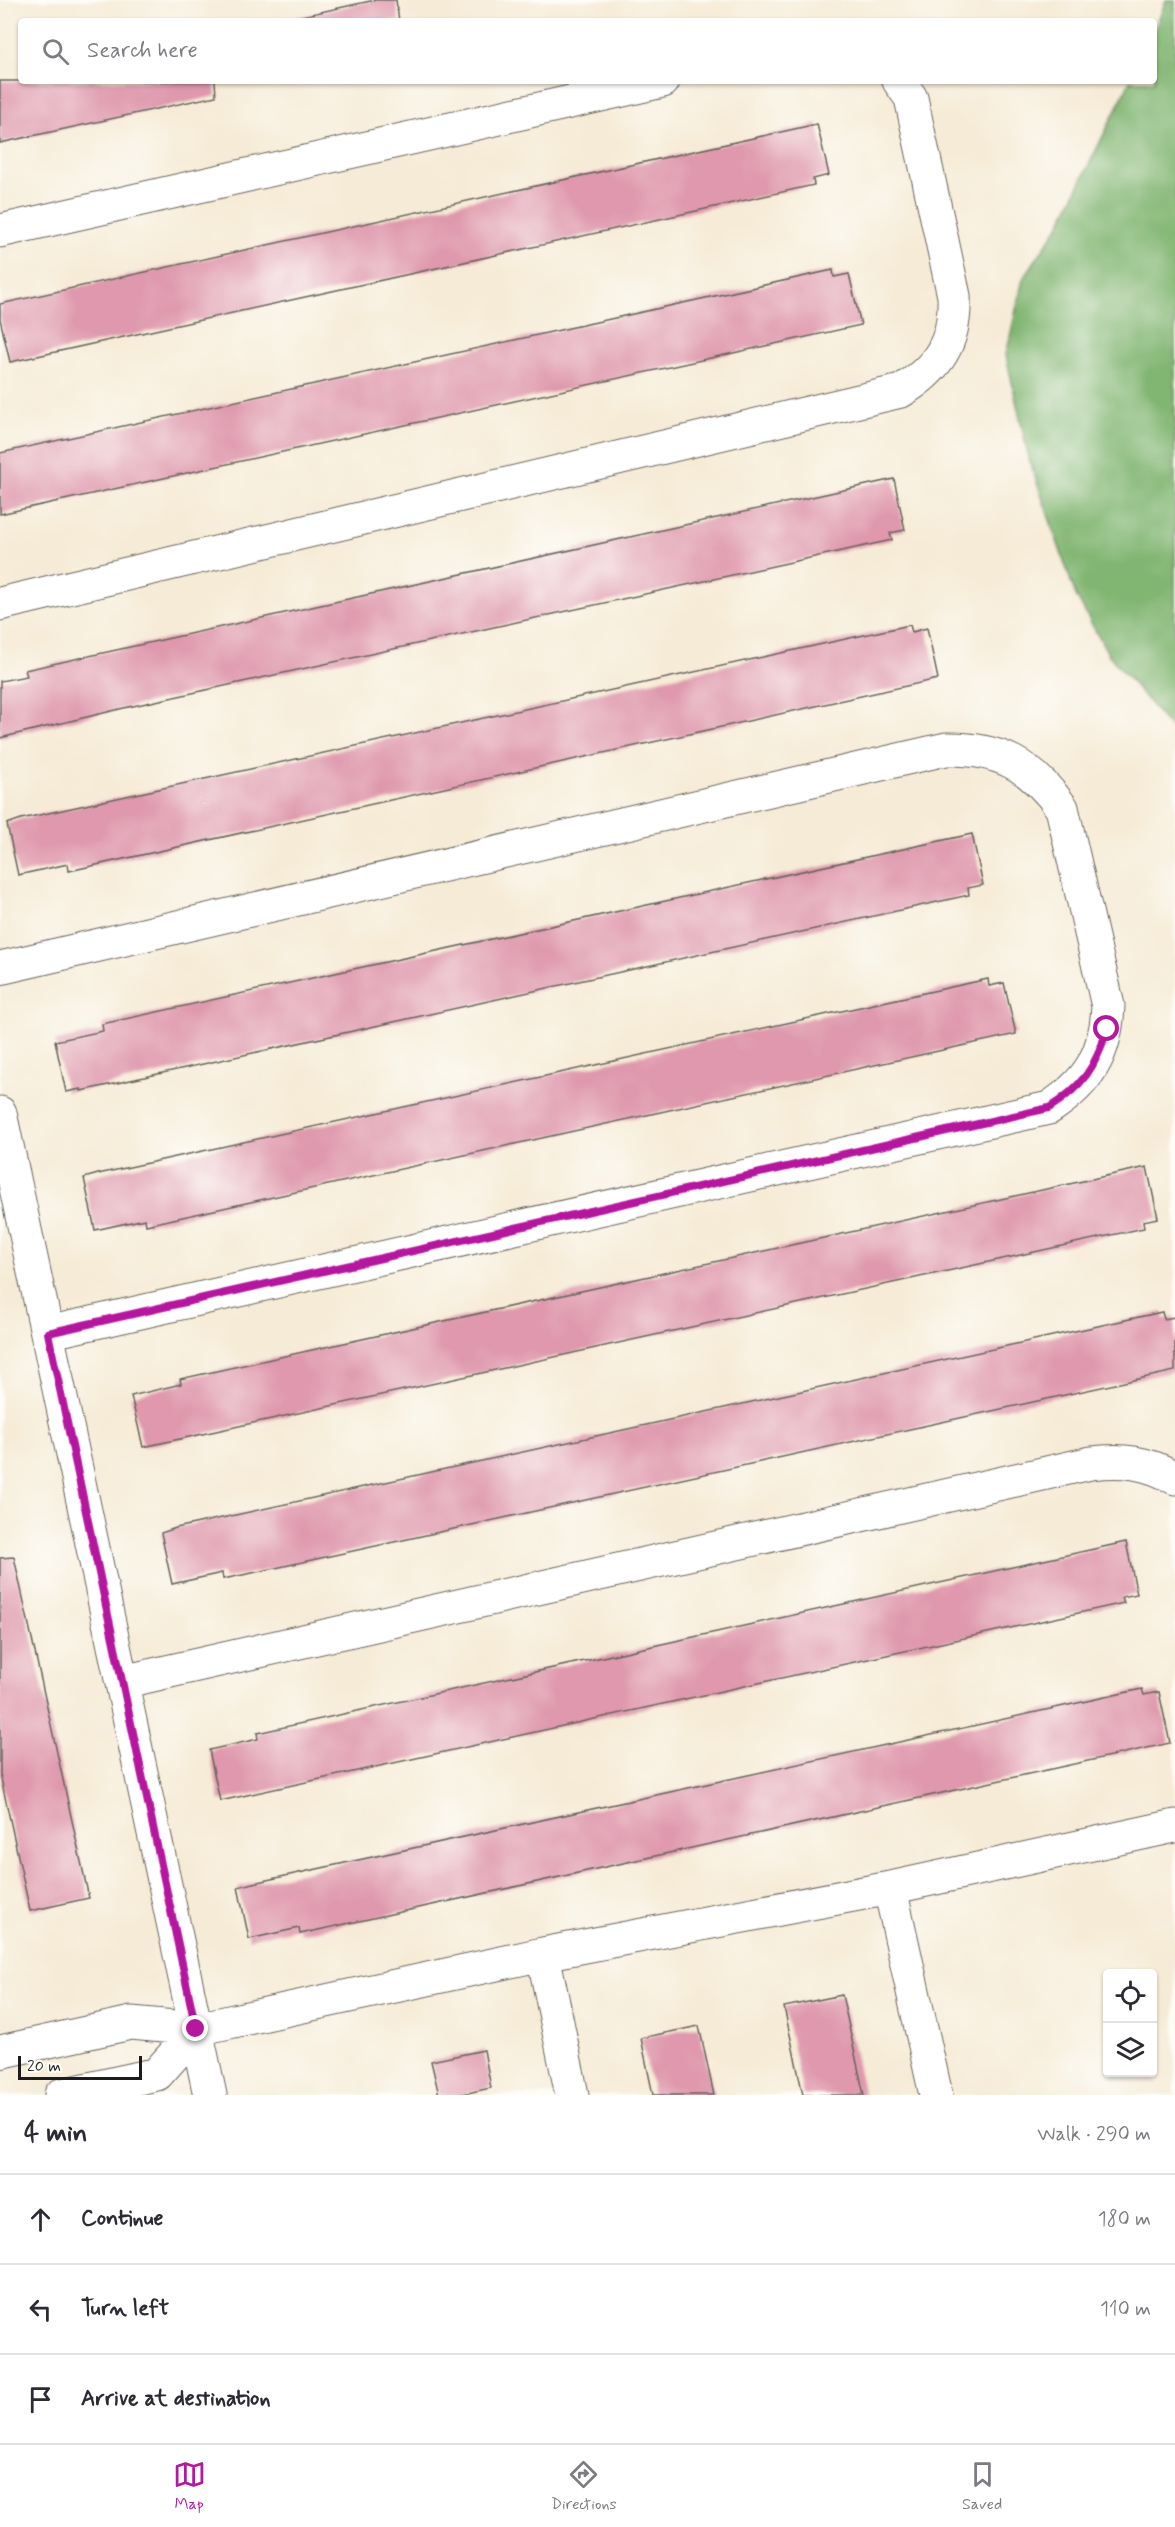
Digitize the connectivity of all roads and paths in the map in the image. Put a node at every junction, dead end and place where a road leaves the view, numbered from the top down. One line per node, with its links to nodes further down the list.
1 (650, 84): 3 (street)
2 (901, 84): 4 (street)
3 (0, 231)
4 (0, 604)
5 (0, 968): 7 (street)
6 (0, 1113): 7 (street)
7 (48, 1333): 9 (street)
8 (1175, 1478): 9 (street)
9 (122, 1682): 13 (street)
10 (1175, 1826): 11 (street)
11 (890, 1888): 12 (street); 18 (street)
12 (543, 1954): 13 (street); 17 (street)
13 (196, 2029): 14 (street); 15 (street); 16 (street)
14 (0, 2052)
15 (61, 2095)
16 (210, 2095)
17 (572, 2095)
18 (936, 2095)

